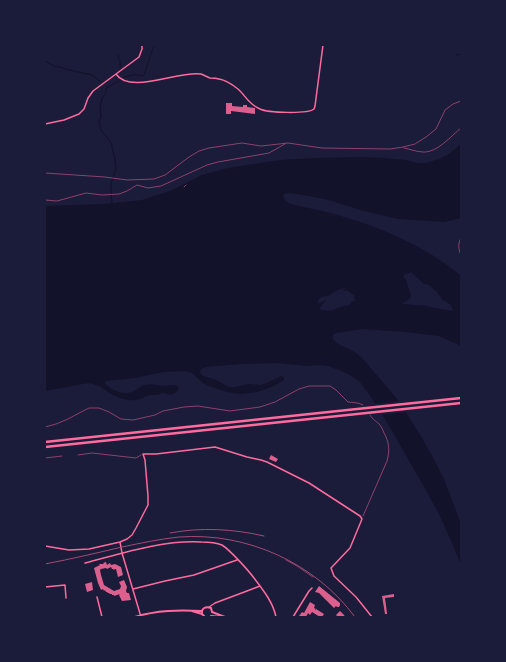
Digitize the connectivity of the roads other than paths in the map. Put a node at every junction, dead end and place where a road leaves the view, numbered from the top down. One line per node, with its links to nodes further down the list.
1 (142, 45): 3 (street)
2 (322, 45): 3 (street)
3 (116, 74): 4 (street)
4 (45, 124)
5 (461, 398): 7 (highway)
6 (461, 403): 8 (highway)
7 (45, 442)
8 (45, 447)
9 (143, 454): 10 (lane); 11 (street); 35 (street)
10 (78, 455)
11 (120, 542): 12 (street); 13 (street)
12 (45, 546)
13 (122, 553): 14 (street); 15 (street); 19 (street)
14 (237, 559): 16 (street); 19 (street)
15 (85, 563)
16 (260, 586): 22 (street); 33 (street)
17 (45, 587): 21 (street)
18 (312, 588): 34 (street)
19 (133, 589): 27 (street)
20 (97, 597): 29 (street)
21 (66, 598)
22 (209, 607): 24 (main road); 25 (main road)
23 (191, 611): 24 (main road); 26 (main road); 27 (main road)
24 (202, 611): 26 (main road)
25 (212, 612): 28 (main road); 32 (main road)
26 (202, 614): 31 (main road)
27 (141, 616): 30 (main road)
28 (210, 616): 32 (main road)
29 (102, 617)
30 (135, 617)
31 (205, 617)
32 (226, 617)
33 (276, 617)
34 (293, 617)
35 (372, 617)

